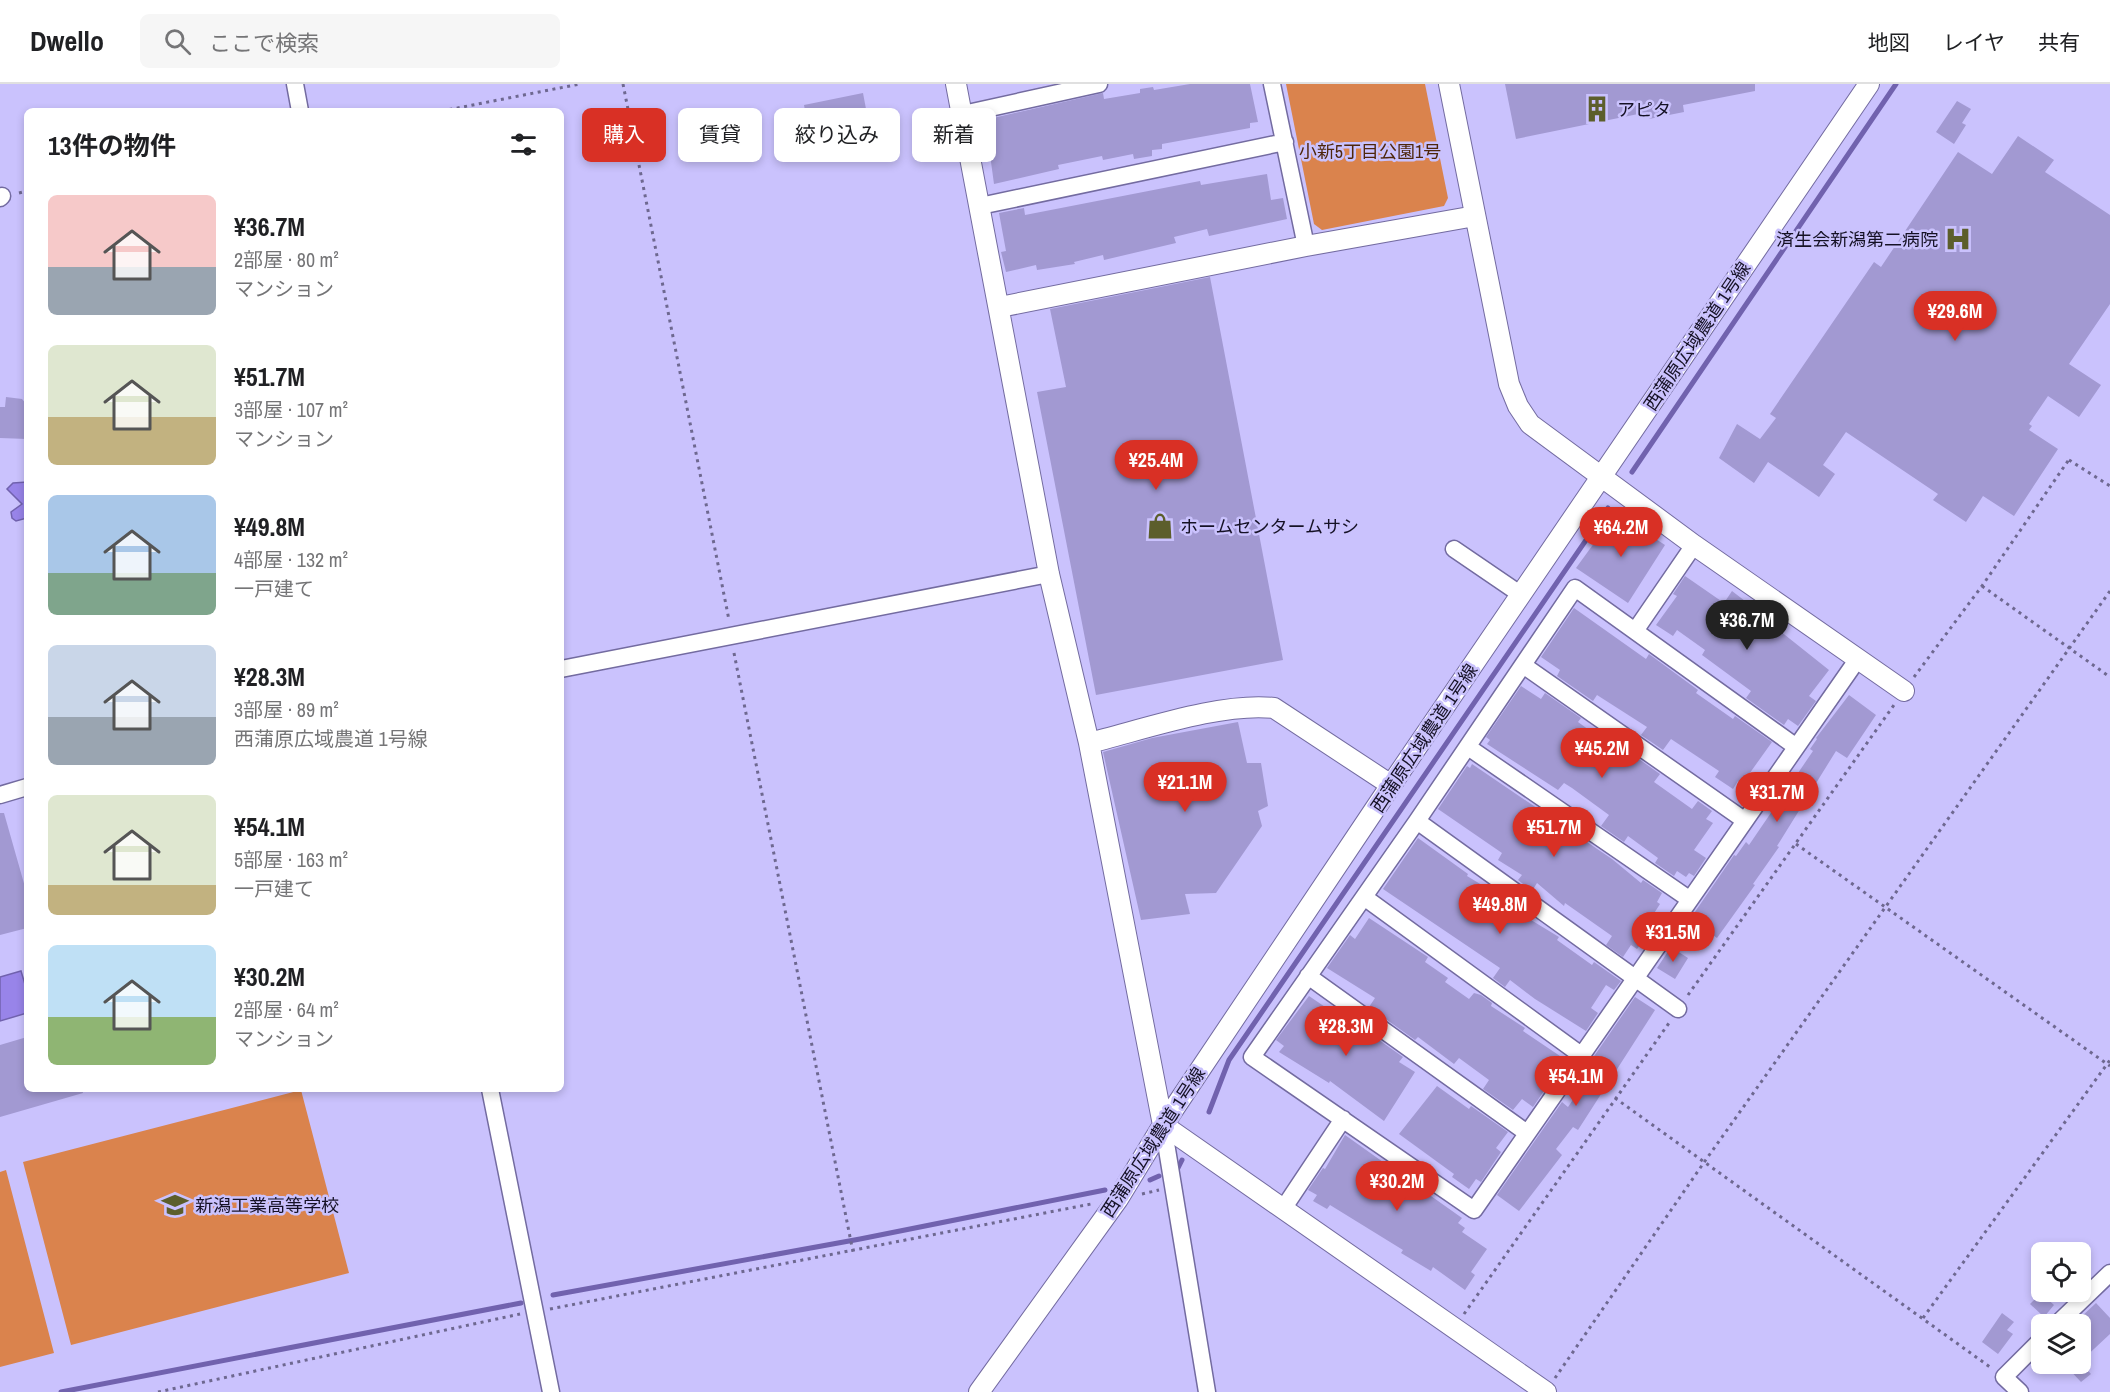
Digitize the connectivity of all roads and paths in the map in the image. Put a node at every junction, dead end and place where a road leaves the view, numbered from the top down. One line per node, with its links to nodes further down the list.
1 (295, 84): 9 (street)
2 (580, 84): 10 (path)
3 (623, 84): 28 (path)
4 (956, 84): 11 (street)
5 (1099, 84): 12 (street)
6 (1272, 84): 13 (street)
7 (1449, 84): 16 (street)
8 (1869, 84): 19 (street, 西蒲原広域農道 1号線)
9 (299, 108)
10 (457, 108)
11 (962, 108)
12 (990, 108)
13 (1285, 142): 15 (street); 17 (street)
14 (972, 162): 15 (street)
15 (980, 207): 18 (street)
16 (1475, 216): 17 (street); 19 (street)
17 (1306, 246): 18 (street)
18 (1000, 307): 23 (street)
19 (1602, 476): 21 (street); 26 (street, 西蒲原広域農道 1号線)
20 (2110, 486): 24 (path)
21 (1694, 545): 27 (street); 30 (street)
22 (1454, 549): 26 (street)
23 (1049, 574): 28 (street); 35 (street)
24 (1982, 586): 29 (path); 34 (path)
25 (2110, 591): 29 (path)
26 (1520, 594): 38 (street, 西蒲原広域農道 1号線)
27 (1635, 631): 31 (street); 36 (street)
28 (731, 636): 32 (street); 62 (path)
29 (2070, 648): 33 (path); 46 (path)
30 (1857, 660): 34 (street); 36 (street)
31 (1523, 665): 37 (street); 41 (street)
32 (564, 668)
33 (2110, 677)
34 (1904, 691): 43 (path)
35 (1089, 743): 38 (street); 56 (street)
36 (1796, 746): 41 (street)
37 (1468, 747): 42 (street); 45 (street)
38 (1392, 785): 56 (street, 西蒲原広域農道 1号線)
39 (24, 788): 40 (street)
40 (0, 795)
41 (1744, 820): 45 (street)
42 (1417, 821): 44 (street); 48 (street)
43 (1796, 844): 46 (path); 49 (path)
44 (1364, 897): 47 (street); 50 (street)
45 (1689, 899): 48 (street)
46 (1886, 906): 52 (path); 58 (path)
47 (1308, 976): 55 (street); 57 (street)
48 (1634, 978): 49 (street); 50 (street)
49 (1678, 1009): 54 (path)
50 (1581, 1055): 57 (street)
51 (2110, 1059): 52 (path)
52 (2108, 1065): 66 (path)
53 (491, 1092): 64 (street)
54 (1615, 1098): 58 (path); 67 (path)
55 (1342, 1119): 57 (street); 61 (street)
56 (1163, 1125): 59 (street); 60 (street, 西蒲原広域農道 1号線); 61 (street)
57 (1527, 1132)
58 (1705, 1161): 66 (path); 74 (path)
59 (1172, 1188): 60 (path); 73 (street)
60 (1118, 1199): 62 (path); 72 (street, 西蒲原広域農道 1号線)
61 (1283, 1209): 67 (street)
62 (853, 1251): 64 (path)
63 (2110, 1273): 65 (street)
64 (535, 1313): 70 (path); 71 (street)
65 (2067, 1314)
66 (1923, 1319): 69 (path)
67 (1454, 1328): 74 (street)
68 (2031, 1351): 69 (street)
69 (2004, 1377): 75 (street)
70 (158, 1392)
71 (551, 1392)
72 (979, 1392)
73 (1207, 1392)
74 (1546, 1392)
75 (2020, 1392)

